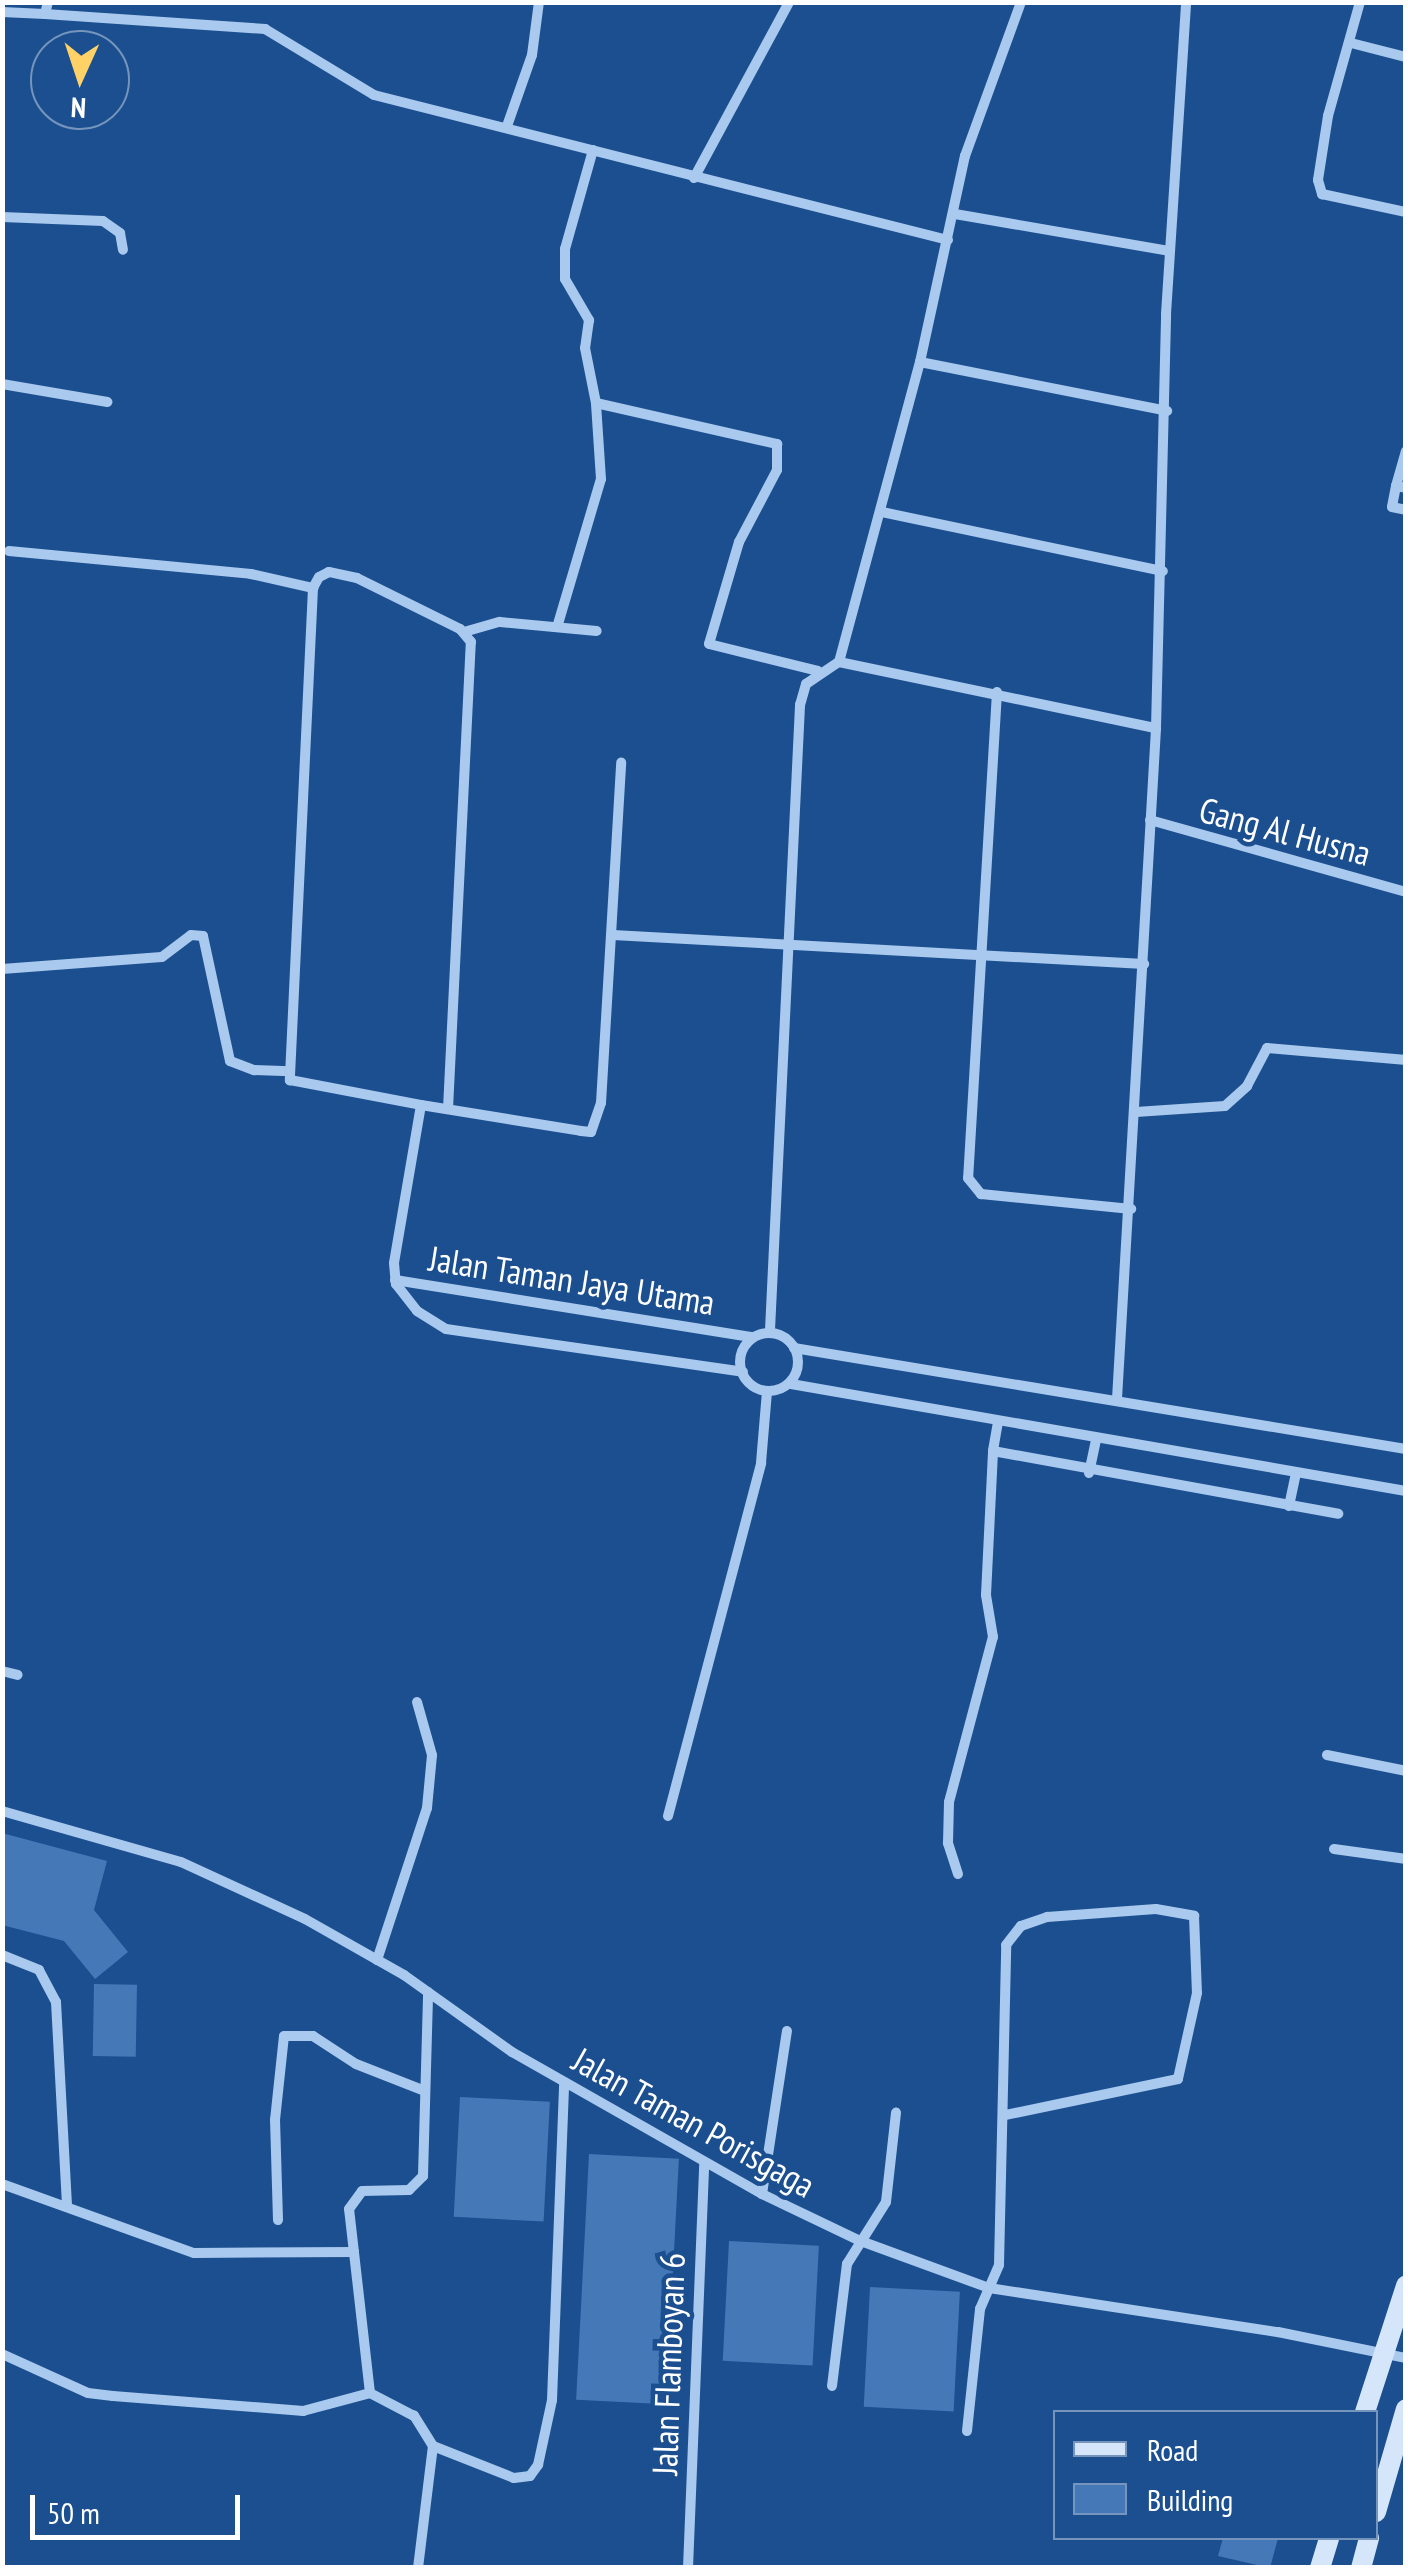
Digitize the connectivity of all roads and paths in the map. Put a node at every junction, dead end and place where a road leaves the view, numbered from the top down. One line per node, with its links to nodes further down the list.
1 (539, 2): 10 (street)
2 (789, 2): 12 (street)
3 (1021, 2): 14 (street)
4 (1186, 2): 18 (street)
5 (1360, 2): 8 (street)
6 (46, 8): 7 (street); 10 (street)
7 (2, 12)
8 (1350, 42): 9 (street); 13 (street)
9 (1406, 57)
10 (507, 126): 11 (street)
11 (592, 150): 12 (street); 22 (street)
12 (694, 178): 16 (street)
13 (1406, 212)
14 (955, 214): 16 (street); 18 (street)
15 (2, 217): 17 (street)
16 (948, 240): 19 (street)
17 (123, 250)
18 (1169, 251): 23 (street)
19 (920, 362): 23 (street); 27 (street)
20 (2, 384): 21 (street)
21 (107, 402)
22 (596, 404): 31 (street); 35 (street)
23 (1167, 411): 29 (street)
24 (1406, 451): 25 (street)
25 (1401, 487): 26 (street)
26 (1406, 510)
27 (882, 512): 29 (street); 34 (street)
28 (9, 551): 30 (street)
29 (1163, 572): 37 (street)
30 (313, 588): 33 (street); 47 (street)
31 (558, 624): 32 (street); 33 (street)
32 (596, 631)
33 (464, 632): 49 (street)
34 (839, 662): 35 (street); 36 (street)
35 (818, 671): 42 (street)
36 (996, 692): 37 (street); 43 (street)
37 (1156, 728): 39 (street)
38 (621, 763): 41 (street)
39 (1150, 820): 40 (street, Gang Al Husna); 44 (street)
40 (1406, 892)
41 (613, 935): 42 (street); 49 (street)
42 (790, 944): 43 (street); 53 (street)
43 (982, 956): 44 (street); 51 (street)
44 (1144, 964): 50 (street)
45 (2, 969): 47 (street)
46 (1406, 1060): 50 (street)
47 (290, 1071): 48 (street)
48 (421, 1105): 49 (street); 52 (street)
49 (448, 1110)
50 (1136, 1112): 51 (street)
51 (1131, 1209): 59 (street)
52 (396, 1280): 54 (street, Jalan Taman Jaya Utama); 56 (street, Jalan Taman Jaya Utama)
53 (770, 1330): 54 (street); 55 (street)
54 (752, 1337): 56 (street)
55 (794, 1348): 57 (street); 59 (street)
56 (743, 1372): 58 (street)
57 (791, 1384): 58 (street); 60 (street)
58 (767, 1392): 75 (street)
59 (1118, 1399): 62 (street)
60 (998, 1422): 61 (street); 63 (street)
61 (1096, 1439): 64 (street); 65 (street)
62 (1406, 1449)
63 (994, 1451): 64 (street); 78 (street)
64 (1089, 1473): 67 (street)
65 (1296, 1473): 66 (street); 67 (street)
66 (1406, 1491)
67 (1289, 1506): 68 (street)
68 (1338, 1514)
69 (2, 1671): 70 (street)
70 (18, 1675)
71 (418, 1702): 80 (street)
72 (1327, 1755): 73 (street)
73 (1406, 1771)
74 (2, 1811): 80 (street, Jalan Taman Porisgaga)
75 (668, 1816)
76 (1334, 1849): 77 (street)
77 (1406, 1859)
78 (958, 1874)
79 (2, 1955): 90 (street)
80 (378, 1960): 81 (street, Jalan Taman Porisgaga)
81 (428, 1992): 83 (street, Jalan Taman Porisgaga); 84 (street)
82 (786, 2031): 89 (street)
83 (564, 2082): 87 (street, Jalan Taman Porisgaga); 103 (street)
84 (425, 2091): 91 (street); 93 (street)
85 (896, 2112): 92 (street)
86 (1005, 2114): 86 (street); 95 (street)
87 (704, 2162): 89 (street, Jalan Taman Porisgaga); 108 (street, Jalan Flamboyan 6)
88 (2, 2184): 90 (street)
89 (762, 2194): 92 (street, Jalan Taman Porisgaga)
90 (67, 2207): 93 (street)
91 (278, 2220)
92 (858, 2240): 95 (street, Jalan Taman Porisgaga); 98 (street)
93 (354, 2252): 99 (street)
94 (1406, 2286): 97 (street)
95 (989, 2288): 97 (street, Jalan Taman Porisgaga); 102 (street)
96 (2, 2354): 99 (street)
97 (1395, 2356): 101 (street)
98 (832, 2386)
99 (370, 2393): 103 (street)
100 (1406, 2409): 104 (street)
101 (1366, 2410)
102 (967, 2431)
103 (433, 2446): 107 (street)
104 (1378, 2505)
105 (1328, 2540): 109 (street)
106 (1368, 2540): 110 (street)
107 (418, 2568)
108 (688, 2568)
109 (1320, 2568)
110 (1361, 2568)

